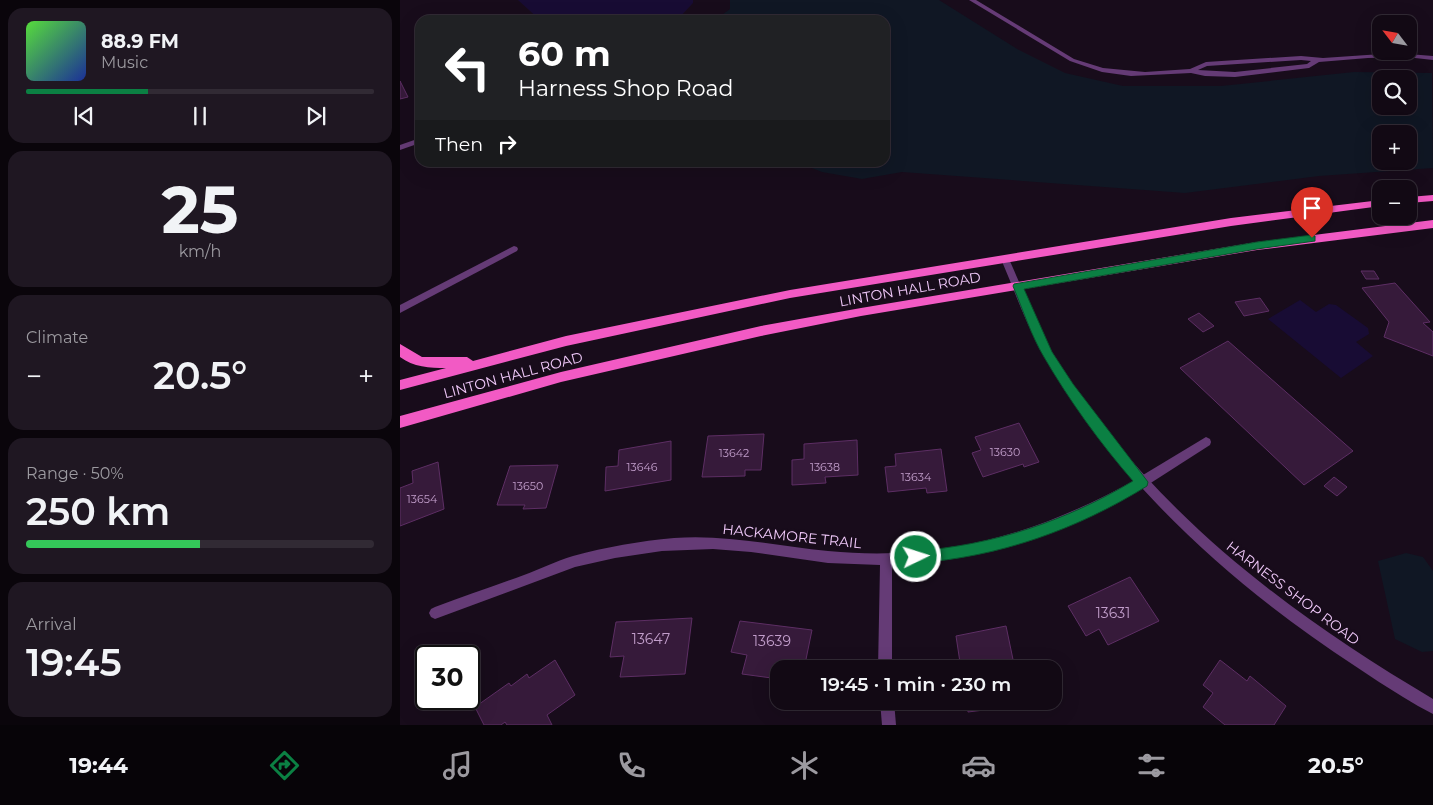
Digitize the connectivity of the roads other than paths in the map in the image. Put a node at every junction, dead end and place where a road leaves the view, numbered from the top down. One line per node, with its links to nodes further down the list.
1 (972, 0): 4 (street)
2 (1433, 58): 3 (street)
3 (1316, 61): 4 (street); 4 (street)
4 (1191, 71)
5 (415, 142): 6 (street)
6 (400, 148)
7 (1433, 198): 8 (main road)
8 (1417, 199)
9 (1372, 204): 12 (main road, LINTON HALL ROAD)
10 (1433, 224): 13 (main road, LINTON HALL ROAD)
11 (514, 250): 14 (street)
12 (1005, 259): 13 (street, HARNESS SHOP ROAD); 16 (main road, LINTON HALL ROAD)
13 (1018, 286): 18 (main road, LINTON HALL ROAD); 20 (street, HARNESS SHOP ROAD)
14 (400, 310)
15 (400, 349): 16 (main road)
16 (485, 362): 17 (main road, LINTON HALL ROAD)
17 (400, 385)
18 (400, 422)
19 (1206, 442): 20 (street, HACKAMORE TRAIL)
20 (1142, 482): 21 (street, HACKAMORE TRAIL); 24 (street, HARNESS SHOP ROAD)
21 (886, 559): 22 (street, HACKAMORE TRAIL); 23 (street)
22 (435, 613)
23 (885, 660)
24 (1433, 707)
25 (888, 710): 26 (street)
26 (889, 725)

